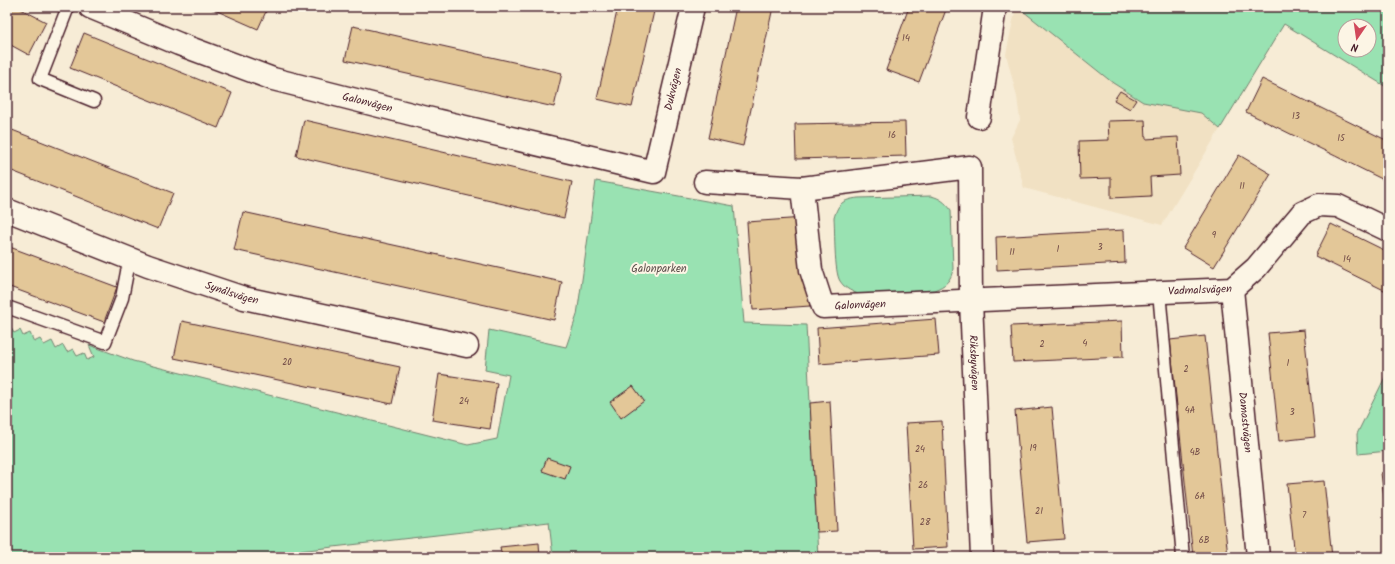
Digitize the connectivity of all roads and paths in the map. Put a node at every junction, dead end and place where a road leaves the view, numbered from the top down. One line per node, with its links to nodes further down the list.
1 (68, 7): 5 (lane)
2 (90, 7): 7 (street, Galonvägen)
3 (693, 7): 7 (street, Dukvägen)
4 (995, 7): 6 (street)
5 (94, 101)
6 (979, 117)
7 (654, 172)
8 (704, 182): 9 (street)
9 (802, 188): 15 (street, Galonvägen); 15 (street, Riksbyvägen)
10 (7, 210): 12 (street, Synålsvägen)
11 (1388, 230): 13 (street, Vadmalsvägen)
12 (132, 260): 16 (lane); 17 (street, Synålsvägen)
13 (1232, 289): 14 (street, Vadmalsvägen); 20 (street, Damastvägen)
14 (1159, 292): 15 (street, Vadmalsvägen); 19 (lane)
15 (971, 301): 18 (street, Riksbyvägen)
16 (7, 307)
17 (467, 346)
18 (982, 557)
19 (1183, 557)
20 (1258, 557)

